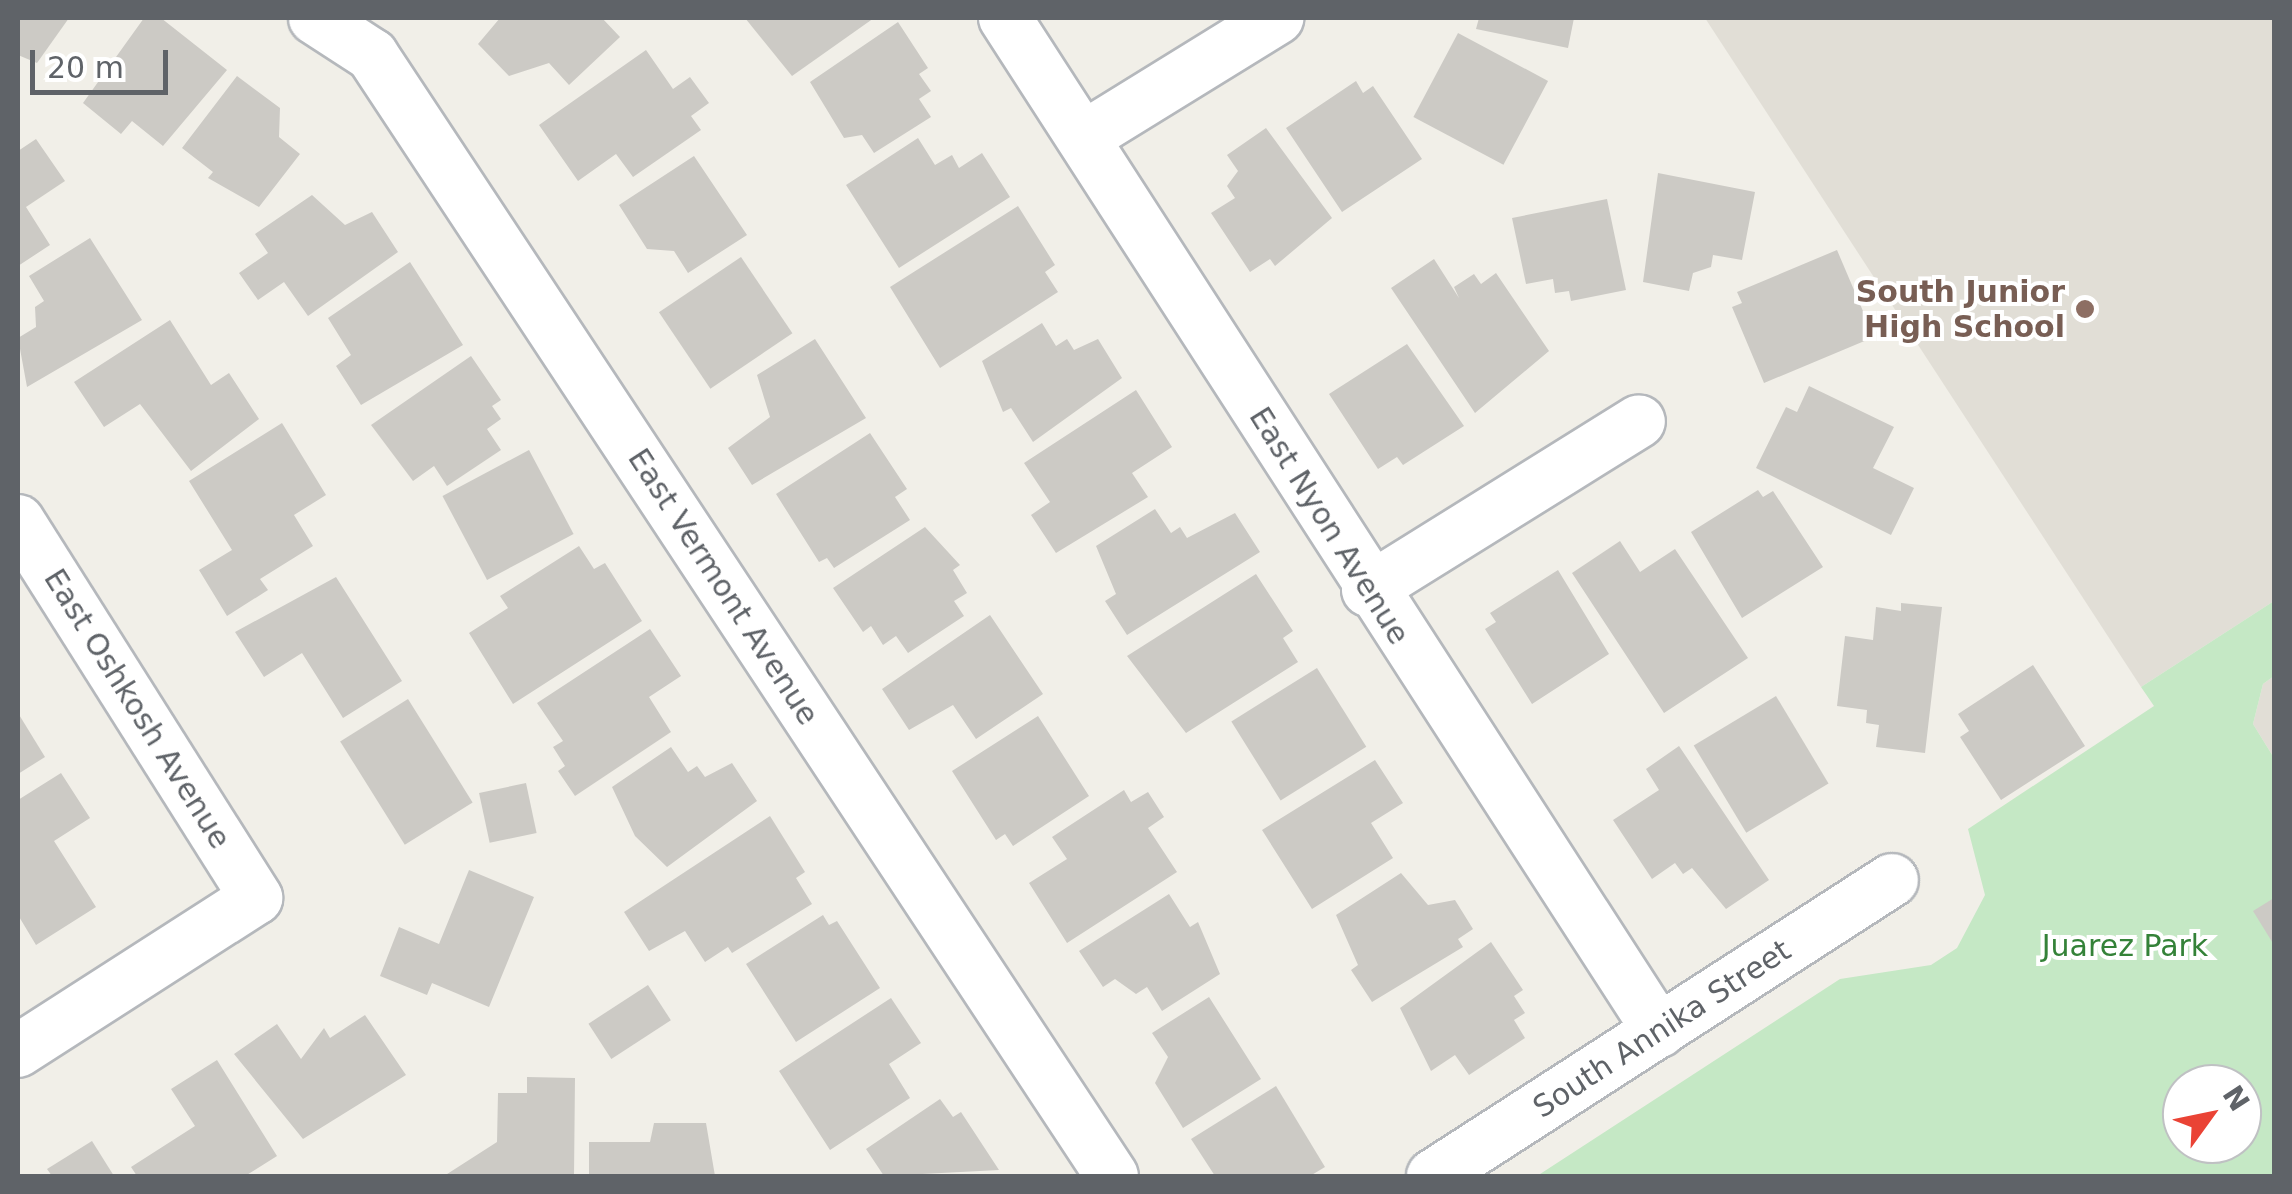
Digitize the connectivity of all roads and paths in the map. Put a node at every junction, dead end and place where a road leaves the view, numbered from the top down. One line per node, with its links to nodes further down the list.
1 (315, 18): 11 (street, East Vermont Avenue)
2 (1005, 18): 4 (street, East Nyon Avenue)
3 (1277, 18): 4 (street)
4 (1086, 136): 7 (street, East Nyon Avenue)
5 (1639, 422): 7 (street)
6 (18, 521): 10 (street, East Oshkosh Avenue)
7 (1368, 590): 9 (street, East Nyon Avenue)
8 (1892, 880): 9 (street, South Annika Street)
9 (1659, 1031): 12 (street, South Annika Street)
10 (18, 1051)
11 (1112, 1176)
12 (1432, 1176)

